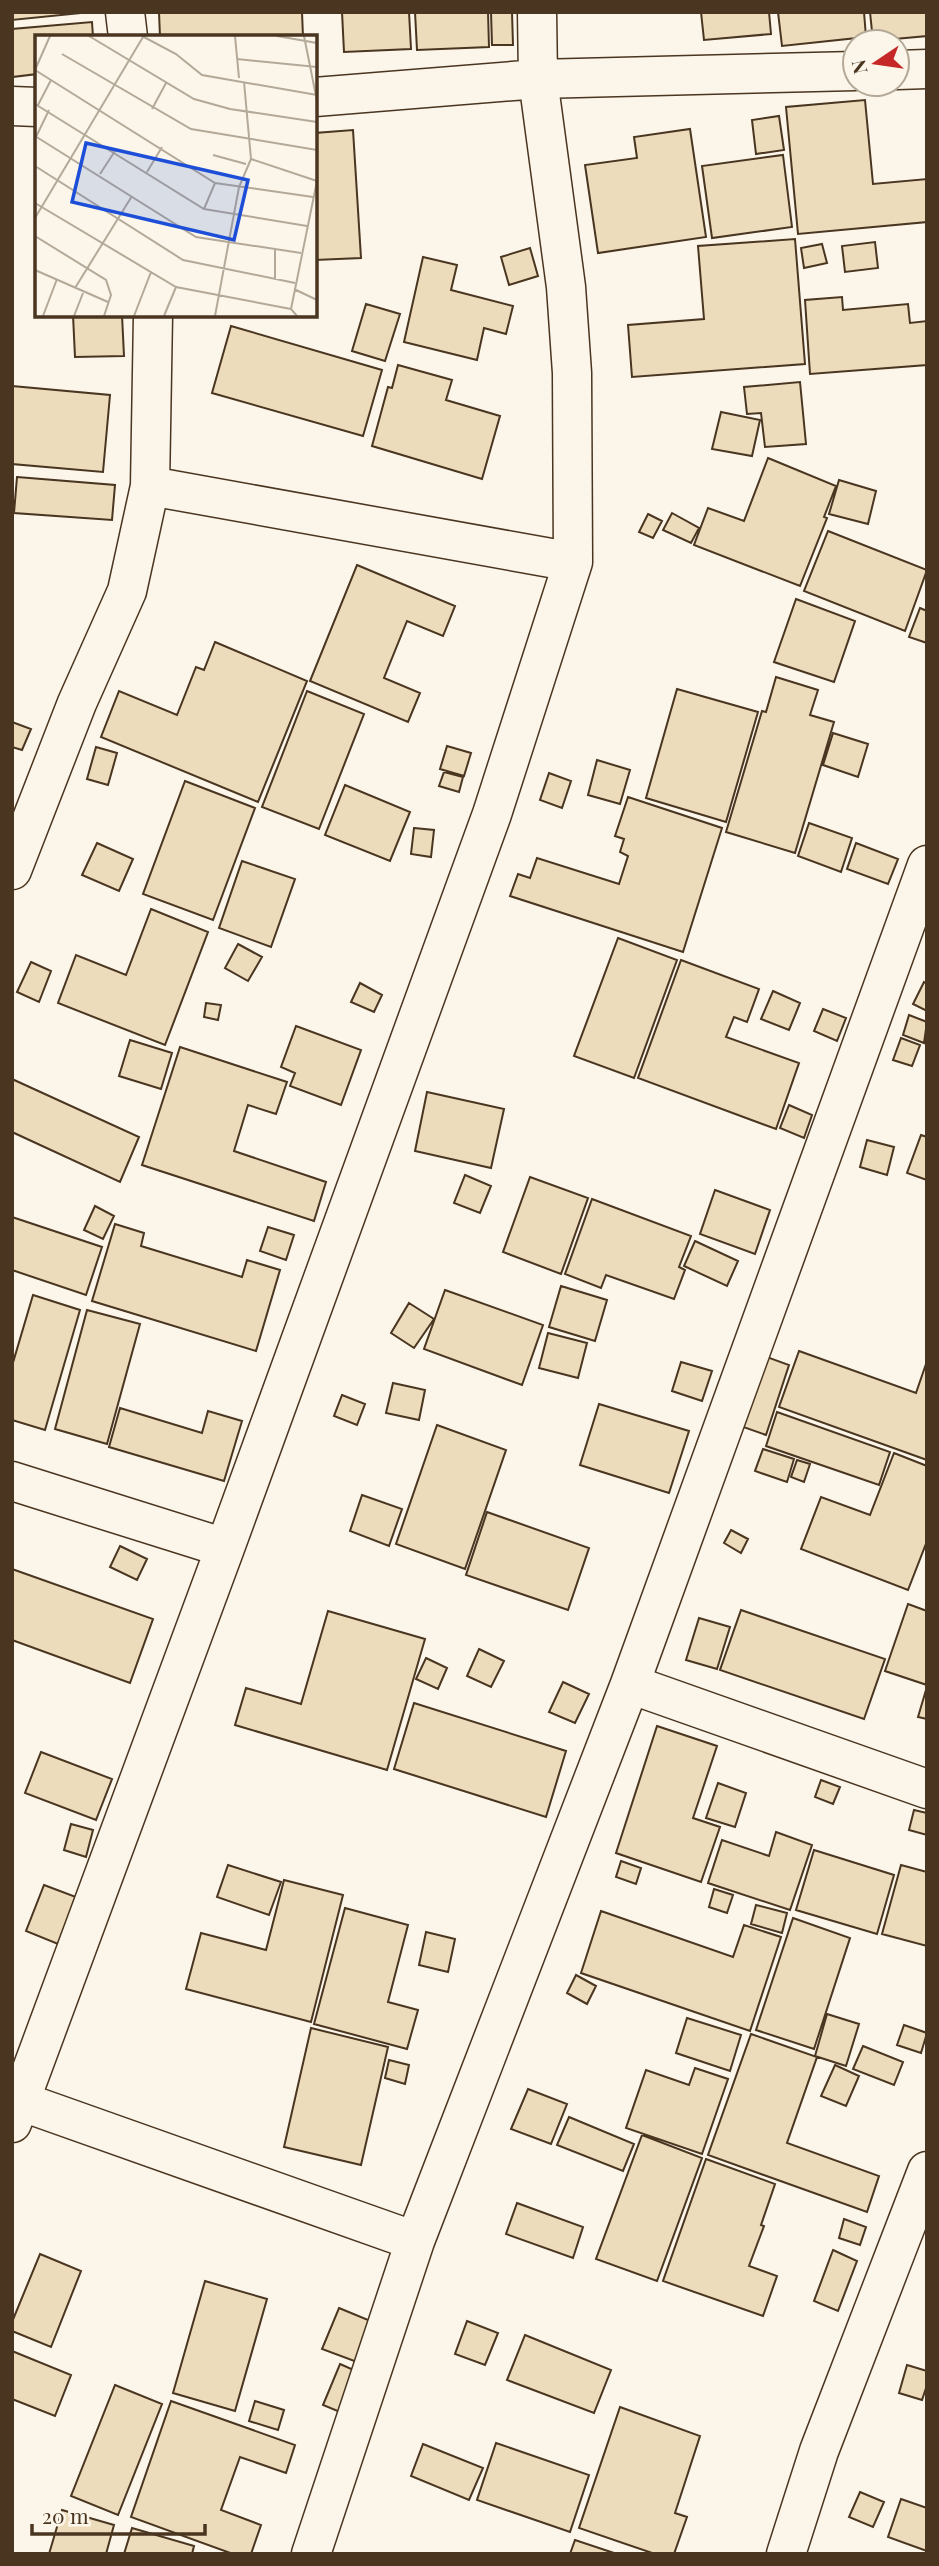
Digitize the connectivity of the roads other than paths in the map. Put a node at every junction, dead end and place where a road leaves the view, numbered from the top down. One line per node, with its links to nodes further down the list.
1 (125, 12): 3 (street)
2 (537, 12): 5 (street)
3 (128, 35)
4 (841, 71): 5 (street)
5 (538, 79): 6 (street); 11 (street)
6 (317, 97)
7 (12, 106): 8 (street)
8 (35, 107)
9 (153, 317): 10 (street)
10 (150, 486): 11 (street); 13 (street)
11 (573, 562): 15 (street)
12 (927, 864): 16 (street)
13 (12, 870)
14 (12, 1481): 15 (street)
15 (225, 1548): 18 (street)
16 (630, 1684): 17 (street); 20 (street)
17 (927, 1789)
18 (16, 2112): 20 (street)
19 (927, 2171): 22 (street)
20 (415, 2241): 21 (street)
21 (311, 2554)
22 (786, 2554)

